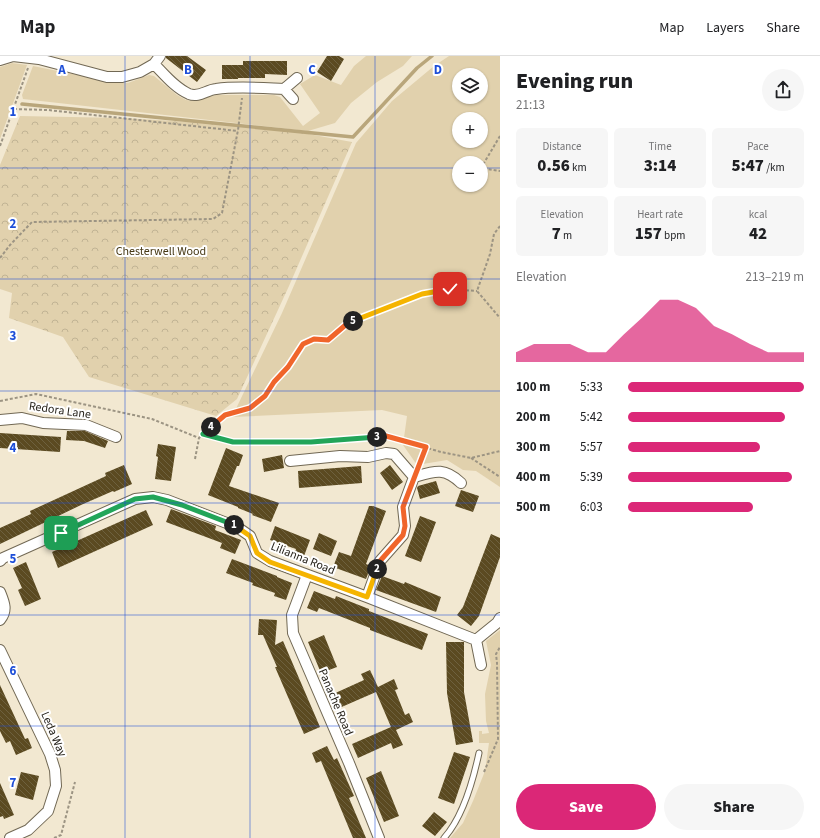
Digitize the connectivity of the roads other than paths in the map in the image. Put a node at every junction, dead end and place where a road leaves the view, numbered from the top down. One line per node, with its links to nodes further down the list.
1 (0, 60): 3 (street)
2 (157, 60): 3 (street); 5 (street)
3 (67, 61)
4 (297, 78): 5 (street)
5 (284, 88): 6 (street)
6 (293, 100)
7 (0, 420): 8 (street, Redora Lane)
8 (116, 436)
9 (290, 461): 10 (street)
10 (414, 477): 11 (street); 15 (street)
11 (461, 483)
12 (0, 561): 13 (street, Lilianna Road)
13 (307, 575): 15 (street, Lilianna Road); 23 (street, Panache Road)
14 (0, 592): 17 (street)
15 (367, 597): 18 (street, Lilianna Road)
16 (500, 618): 18 (street)
17 (0, 620)
18 (476, 640): 20 (street)
19 (0, 650): 22 (street, Leda Way)
20 (481, 665)
21 (479, 753): 24 (lane)
22 (10, 838)
23 (379, 838)
24 (444, 838)

